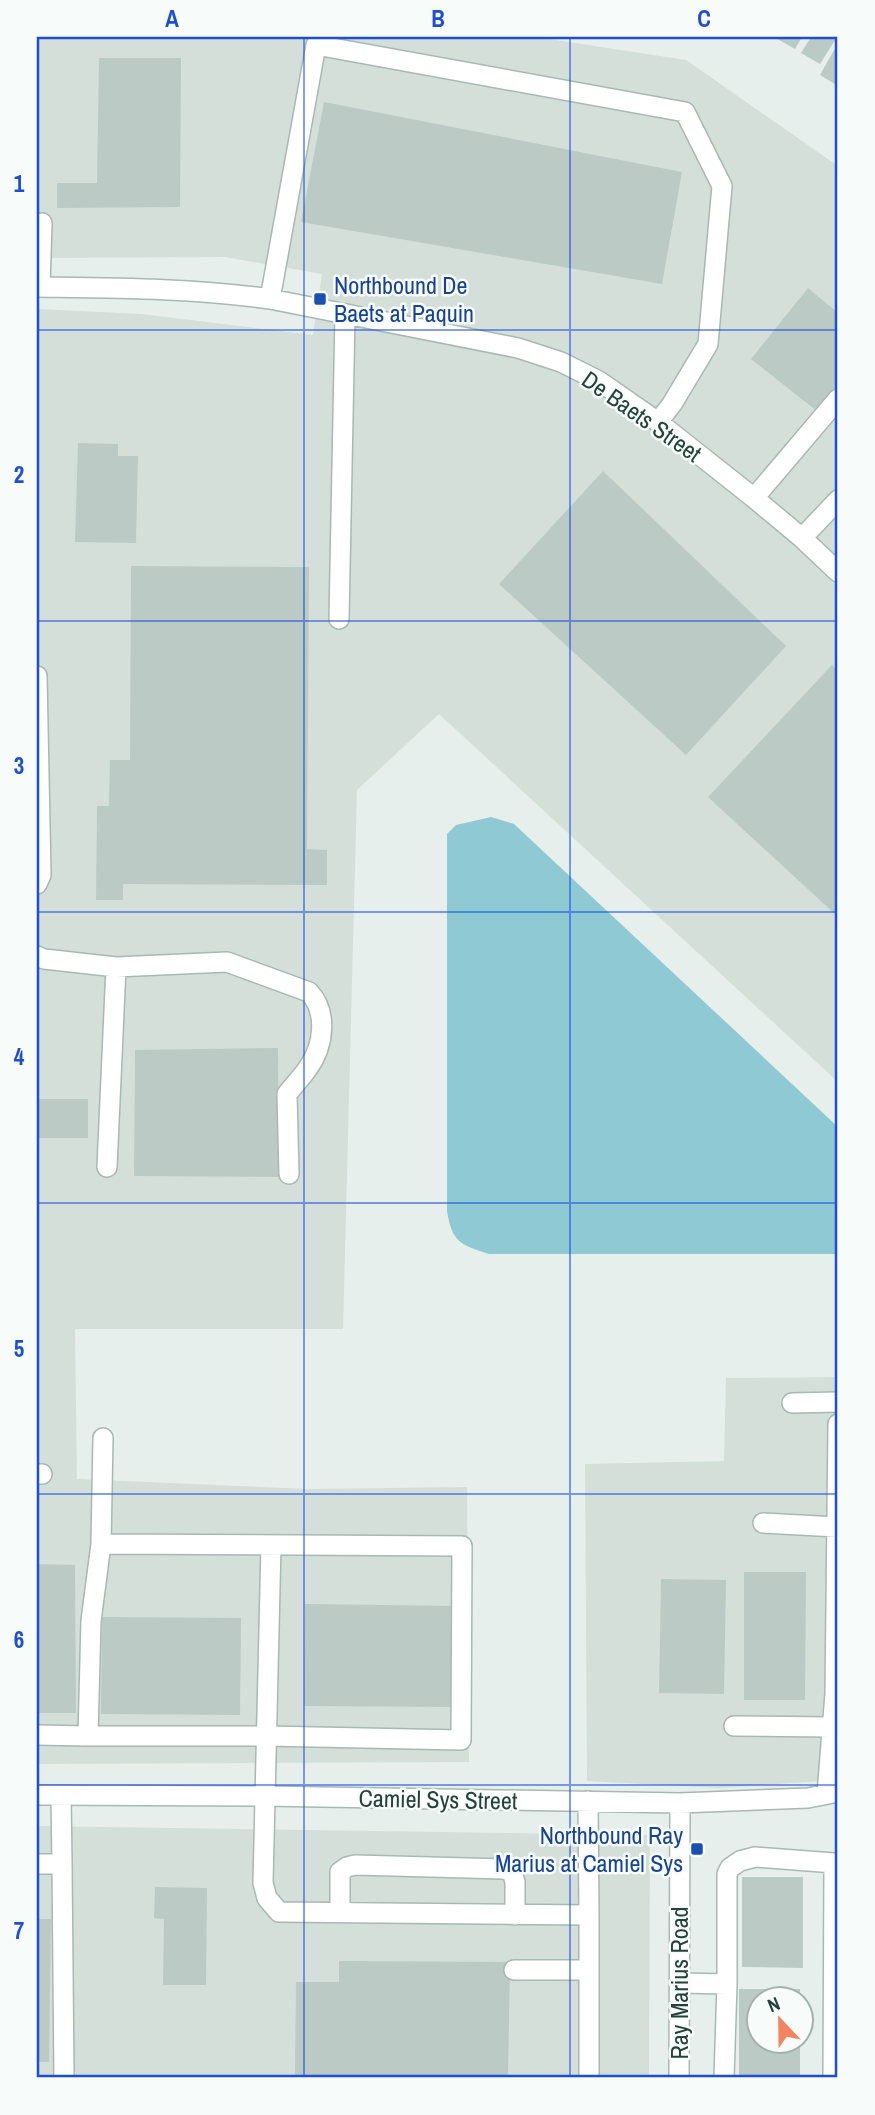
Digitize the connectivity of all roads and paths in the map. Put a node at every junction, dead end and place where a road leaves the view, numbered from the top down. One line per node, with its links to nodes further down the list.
1 (42, 223): 2 (street)
2 (39, 287): 3 (street, De Baets Street)
3 (270, 299): 4 (street, De Baets Street); 6 (street)
4 (345, 315): 6 (street, De Baets Street); 11 (street)
5 (838, 399): 7 (street)
6 (657, 422): 7 (street, De Baets Street)
7 (754, 498): 9 (street, De Baets Street)
8 (838, 500): 9 (street)
9 (802, 538): 10 (street, De Baets Street)
10 (838, 572)
11 (339, 619)
12 (37, 676): 13 (street)
13 (37, 884)
14 (37, 956): 15 (street)
15 (116, 967): 16 (street); 17 (street)
16 (107, 1167)
17 (289, 1174)
18 (838, 1402): 19 (street)
19 (792, 1403)
20 (838, 1424): 22 (street)
21 (103, 1438): 25 (street)
22 (838, 1481): 24 (street)
23 (764, 1523): 24 (street)
24 (837, 1527): 27 (street)
25 (101, 1544): 26 (street); 31 (street)
26 (271, 1545): 32 (street); 32 (street)
27 (836, 1683): 29 (street)
28 (734, 1726): 29 (street)
29 (835, 1730): 33 (street)
30 (37, 1735): 31 (street)
31 (89, 1736): 32 (street)
32 (266, 1736): 36 (street)
33 (833, 1793): 38 (street, Camiel Sys Street)
34 (37, 1795): 35 (street, Camiel Sys Street)
35 (61, 1795): 36 (street, Camiel Sys Street); 40 (street)
36 (264, 1796): 37 (street, Camiel Sys Street); 41 (street)
37 (588, 1801): 38 (street, Camiel Sys Street); 43 (street)
38 (680, 1803): 46 (street, Ray Marius Road)
39 (37, 1864): 40 (street)
40 (62, 1864): 48 (street)
41 (340, 1912): 42 (street); 42 (street)
42 (515, 1915): 43 (street)
43 (589, 1915): 45 (street)
44 (514, 1970): 45 (street)
45 (589, 1970): 49 (street)
46 (680, 1983): 47 (street); 50 (street, Ray Marius Road)
47 (727, 1984): 51 (street); 52 (street)
48 (64, 2078)
49 (589, 2078)
50 (679, 2078)
51 (724, 2078)
52 (832, 2078)

